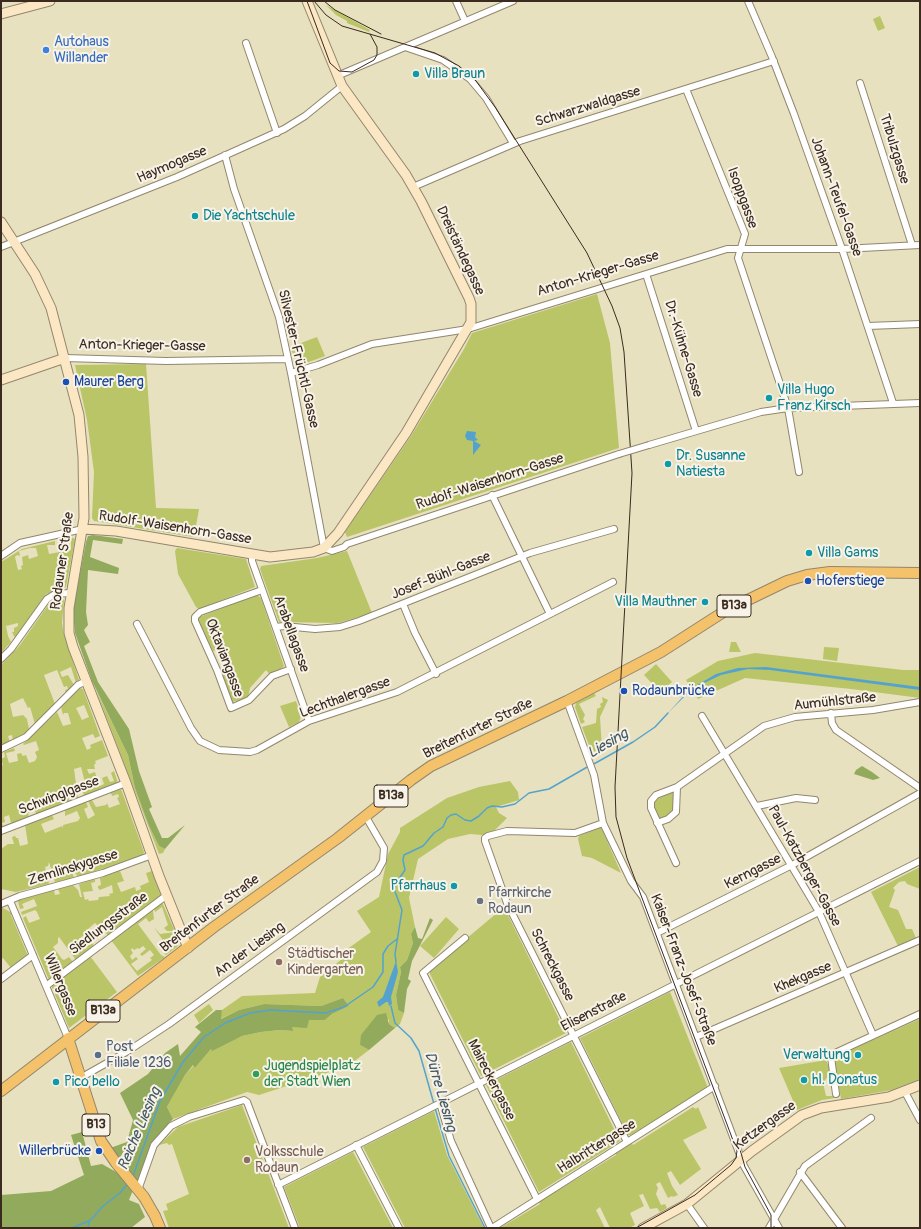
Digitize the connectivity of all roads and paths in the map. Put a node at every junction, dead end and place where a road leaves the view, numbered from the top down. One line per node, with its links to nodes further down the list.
1 (50, 1): 6 (main road)
2 (307, 1): 11 (main road, Dreiständegasse)
3 (456, 1): 7 (street)
4 (513, 1): 7 (street)
5 (748, 1): 10 (street, Johann-Teufel-Gasse)
6 (1, 14)
7 (465, 22): 9 (street)
8 (246, 43): 15 (street)
9 (405, 47): 11 (street); 16 (street)
10 (774, 62): 14 (street, Schwarzwaldgasse); 25 (street, Johann-Teufel-Gasse)
11 (337, 76): 13 (main road, Dreiständegasse)
12 (860, 83): 21 (street, Tribulzgasse)
13 (342, 86): 15 (street, Haymogasse); 18 (main road, Dreiständegasse)
14 (686, 89): 16 (street, Schwarzwaldgasse); 24 (street, Isoppgasse)
15 (277, 133): 17 (street, Haymogasse)
16 (514, 143): 18 (street, Schwarzwaldgasse)
17 (225, 156): 20 (street, Haymogasse); 31 (street, Silvester-Früchtl-Gasse)
18 (414, 187): 29 (main road, Dreiständegasse)
19 (1, 222): 20 (main road, Rodauner Straße)
20 (14, 242): 23 (street, Haymogasse); 30 (main road, Rodauner Straße)
21 (912, 245): 22 (street, Anton-Krieger-Gasse); 25 (street, Anton-Krieger-Gasse)
22 (920, 245)
23 (1, 247)
24 (740, 248): 25 (street, Anton-Krieger-Gasse); 26 (street, Anton-Krieger-Gasse); 36 (street, Isoppgasse)
25 (842, 249): 28 (street, Johann-Teufel-Gasse)
26 (646, 274): 29 (street, Anton-Krieger-Gasse); 37 (street, Dr.-Kühne-Gasse)
27 (920, 324): 28 (street)
28 (868, 326): 34 (street, Johann-Teufel-Gasse)
29 (468, 329): 32 (street, Anton-Krieger-Gasse); 42 (main road, Dreiständegasse)
30 (65, 358): 31 (street, Anton-Krieger-Gasse); 33 (main road, Anton-Krieger-Gasse); 40 (main road, Rodauner Straße)
31 (287, 359): 32 (street, Silvester-Früchtl-Gasse)
32 (291, 373): 44 (street, Silvester-Früchtl-Gasse)
33 (1, 380)
34 (893, 403): 35 (street); 36 (street)
35 (920, 403)
36 (788, 408): 37 (street); 38 (street)
37 (696, 431): 39 (street, Rudolf-Waisenhorn-Gasse, bridge)
38 (799, 472)
39 (492, 495): 43 (street, Rudolf-Waisenhorn-Gasse); 47 (street)
40 (83, 528): 45 (main road, Rudolf-Waisenhorn-Gasse); 46 (street, Rudolf-Waisenhorn-Gasse); 51 (main road, Rodauner Straße)
41 (614, 529): 47 (street, Josef-Bühl-Gasse)
42 (338, 532): 43 (street); 44 (main road, Dreiständegasse)
43 (347, 544): 44 (street, Rudolf-Waisenhorn-Gasse)
44 (324, 548): 45 (main road, Rudolf-Waisenhorn-Gasse)
45 (252, 554): 50 (street, Arabellagasse)
46 (1, 556)
47 (522, 557): 52 (street, Josef-Bühl-Gasse); 53 (street)
48 (920, 573): 60 (main road, Breitenfurter Straße / B13a)
49 (614, 582): 53 (street, Lechthalergasse)
50 (262, 590): 55 (street, Arabellagasse); 57 (street, Oktaviangasse)
51 (70, 593): 56 (street); 59 (main road, Rodauner Straße)
52 (403, 604): 55 (street, Josef-Bühl-Gasse); 58 (street)
53 (550, 614): 58 (street, Lechthalergasse)
54 (137, 624): 64 (street, Lechthalergasse)
55 (276, 627): 57 (street, Arabellagasse)
56 (1, 659)
57 (291, 669): 64 (street, Arabellagasse)
58 (436, 674): 64 (street, Lechthalergasse)
59 (86, 681): 65 (street); 67 (main road, Rodauner Straße)
60 (567, 701): 73 (main road, Breitenfurter Straße / B13a); 74 (street, Kaiser-Franz-Josef-Straße)
61 (920, 702): 62 (street, Aumühlstraße)
62 (831, 713): 66 (street, Aumühlstraße); 69 (street)
63 (702, 716): 66 (street, Paul-Katzberger-Gasse)
64 (309, 721)
65 (1, 749)
66 (725, 752): 68 (street, Aumühlstraße); 72 (street, Paul-Katzberger-Gasse)
67 (126, 783): 76 (street, Schwinglgasse); 77 (main road, Rodauner Straße)
68 (677, 787): 75 (street); 75 (street, Aumühlstraße)
69 (920, 788)
70 (920, 793): 80 (street, Kerngasse)
71 (815, 800): 72 (street)
72 (757, 806): 80 (street, Paul-Katzberger-Gasse)
73 (366, 817): 88 (main road, Breitenfurter Straße / B13a); 99 (street, An der Liesing)
74 (604, 823): 85 (street, Kaiser-Franz-Josef-Straße); 95 (street, Schreckgasse)
75 (657, 823): 79 (street, Aumühlstraße)
76 (1, 831)
77 (152, 855): 81 (main road, Rodauner Straße); 82 (street, Zemlinskygasse)
78 (920, 861): 84 (street, Elisenstraße)
79 (676, 863)
80 (792, 865): 84 (street, Paul-Katzberger-Gasse); 85 (street, Kerngasse)
81 (167, 895): 88 (main road, Rodauner Straße); 93 (street, Siedlungsstraße)
82 (10, 901): 83 (street, Zemlinskygasse); 89 (street, Willergasse)
83 (1, 904)
84 (819, 912): 90 (street, Paul-Katzberger-Gasse); 92 (street, Elisenstraße)
85 (657, 933): 92 (street, Kaiser-Franz-Josef-Straße)
86 (465, 938): 100 (street, Maireckergasse)
87 (920, 940): 90 (street, Khekgasse)
88 (188, 948): 98 (main road, Breitenfurter Straße / B13a)
89 (33, 955): 91 (street); 93 (street, Willergasse)
90 (846, 972): 96 (street, Paul-Katzberger-Gasse); 97 (street, Khekgasse)
91 (1, 979)
92 (676, 984): 95 (street, Elisenstraße); 97 (street, Kaiser-Franz-Josef-Straße)
93 (46, 986): 98 (street, Willergasse)
94 (920, 1014): 96 (street)
95 (574, 1035): 100 (street, Elisenstraße); 109 (street, Schreckgasse)
96 (873, 1035): 105 (street)
97 (696, 1037): 102 (street, Kaiser-Franz-Josef-Straße)
98 (68, 1038): 99 (main road, Willergasse / B13); 103 (main road, Breitenfurter Straße)
99 (82, 1077): 114 (main road, Willergasse / B13)
100 (480, 1082): 106 (street, Elisenstraße); 115 (street, Maireckergasse)
101 (920, 1085): 104 (main road, Ketzergasse)
102 (714, 1086): 109 (street, Halbrittergasse); 111 (street, Kaiser-Franz-Josef-Straße)
103 (1, 1091)
104 (905, 1092): 108 (street); 111 (main road, Ketzergasse)
105 (836, 1094)
106 (436, 1104): 110 (street, Elisenstraße); 121 (street)
107 (871, 1118): 112 (street)
108 (920, 1120)
109 (627, 1142): 115 (street, Halbrittergasse)
110 (356, 1145): 113 (street, Elisenstraße); 120 (street)
111 (742, 1160): 116 (main road, Ketzergasse); 117 (street, Kaiser-Franz-Josef-Straße)
112 (800, 1172): 117 (street); 126 (street)
113 (278, 1185): 114 (street); 119 (street)
114 (137, 1188): 118 (main road, B13)
115 (537, 1199): 121 (street, Halbrittergasse)
116 (687, 1204): 122 (main road, Ketzergasse); 123 (street)
117 (774, 1221): 124 (street); 125 (street, Kaiser-Franz-Josef-Straße)
118 (160, 1228)
119 (295, 1228)
120 (399, 1228)
121 (492, 1228)
122 (643, 1228)
123 (704, 1228)
124 (769, 1228)
125 (779, 1228)
126 (842, 1228)

